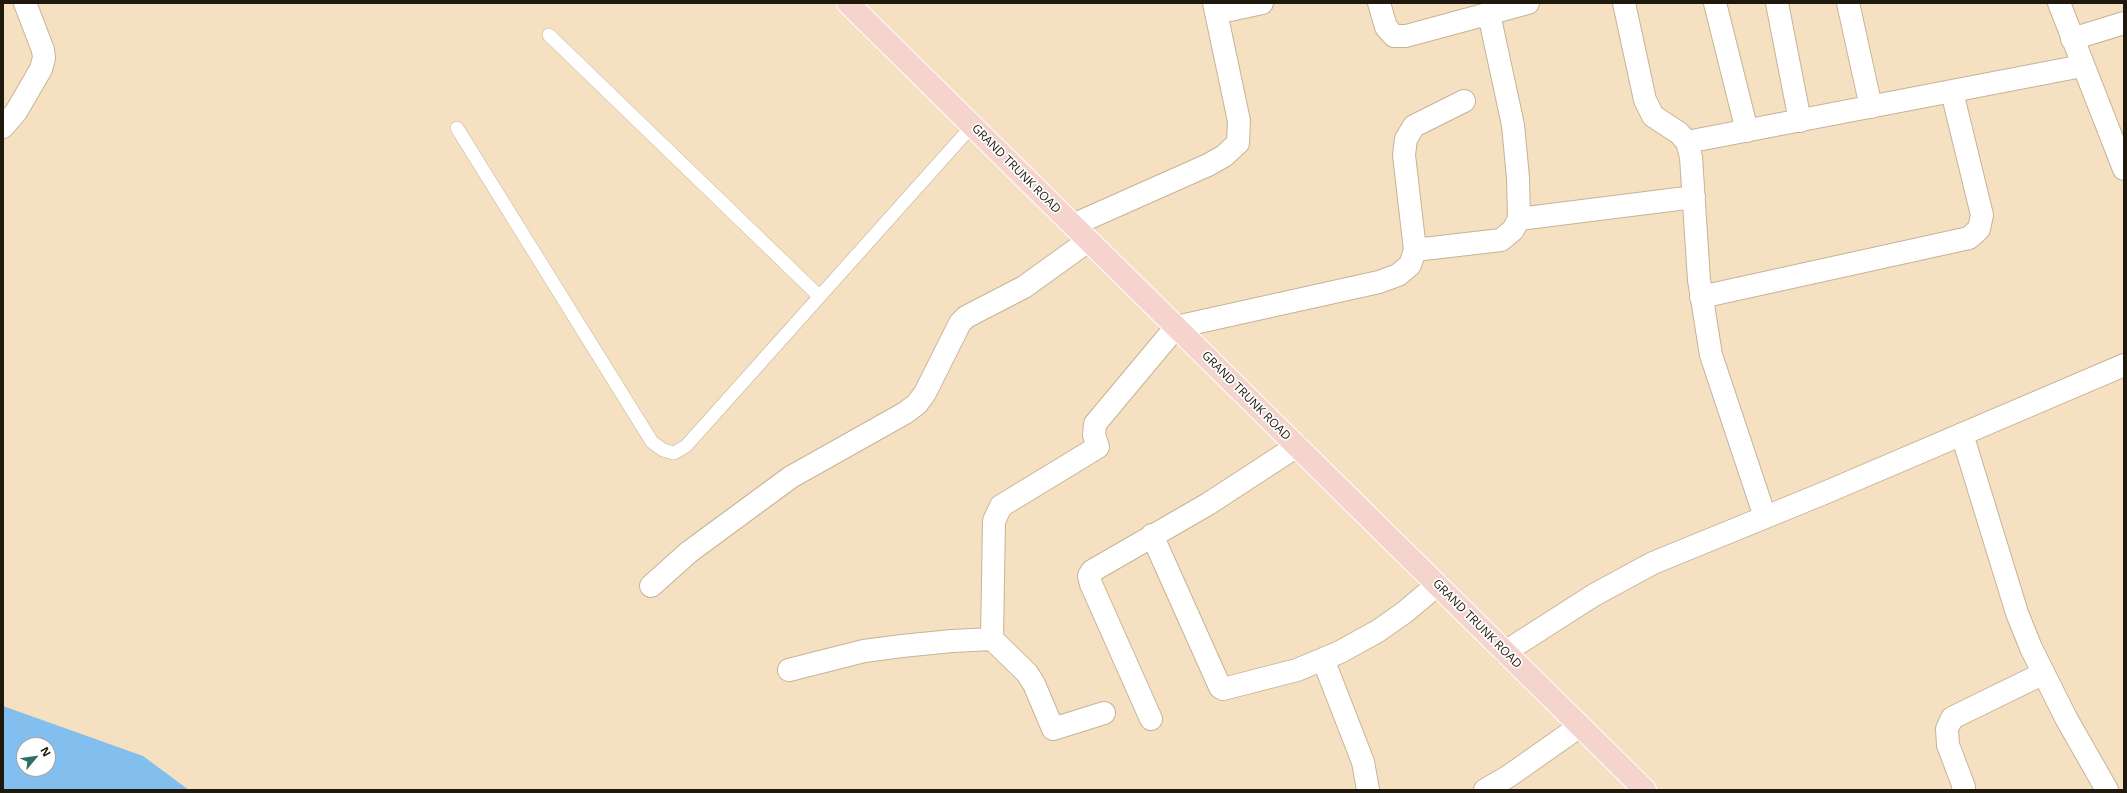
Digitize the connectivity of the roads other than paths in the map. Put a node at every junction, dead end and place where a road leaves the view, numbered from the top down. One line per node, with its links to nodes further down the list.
1 (25, 3): 22 (street)
2 (848, 3): 21 (main road, GRAND TRUNK ROAD)
3 (1262, 3): 11 (street)
4 (1380, 3): 12 (street)
5 (1528, 3): 12 (street)
6 (1624, 3): 25 (street)
7 (1715, 3): 24 (street)
8 (1777, 3): 20 (street)
9 (1848, 3): 19 (street)
10 (2059, 3): 15 (street)
11 (1215, 8): 29 (street)
12 (1489, 14): 28 (street)
13 (2124, 23): 15 (street)
14 (549, 35): 32 (lane)
15 (2072, 39): 16 (street)
16 (2082, 66): 17 (street); 26 (street)
17 (1952, 92): 19 (street); 33 (street)
18 (1464, 101): 31 (street)
19 (1871, 107): 20 (street)
20 (1800, 121): 24 (street)
21 (972, 126): 29 (main road, GRAND TRUNK ROAD); 32 (lane)
22 (3, 127)
23 (457, 128): 32 (lane)
24 (1747, 131): 25 (street)
25 (1687, 142): 27 (street)
26 (2124, 169)
27 (1694, 196): 28 (street); 33 (street)
28 (1518, 219): 31 (street)
29 (1073, 225): 30 (main road, GRAND TRUNK ROAD)
30 (1088, 241): 34 (main road, GRAND TRUNK ROAD); 41 (street)
31 (1415, 250): 34 (street)
32 (819, 296)
33 (1701, 298): 38 (street)
34 (1176, 327): 37 (main road, GRAND TRUNK ROAD); 42 (street)
35 (2124, 365): 36 (street)
36 (1962, 434): 38 (street); 46 (street)
37 (1297, 446): 39 (street); 40 (main road, GRAND TRUNK ROAD)
38 (1765, 517): 43 (street)
39 (1152, 536): 44 (street); 48 (street)
40 (1437, 585): 43 (main road, GRAND TRUNK ROAD); 44 (street)
41 (651, 586)
42 (992, 639): 45 (street); 47 (street)
43 (1506, 652): 49 (main road, GRAND TRUNK ROAD)
44 (1323, 659): 50 (street)
45 (789, 670)
46 (2042, 674): 53 (street); 54 (street)
47 (1104, 713)
48 (1151, 719)
49 (1580, 726): 51 (street); 52 (main road, GRAND TRUNK ROAD)
50 (1368, 790)
51 (1485, 790)
52 (1645, 790)
53 (1963, 790)
54 (2107, 790)

